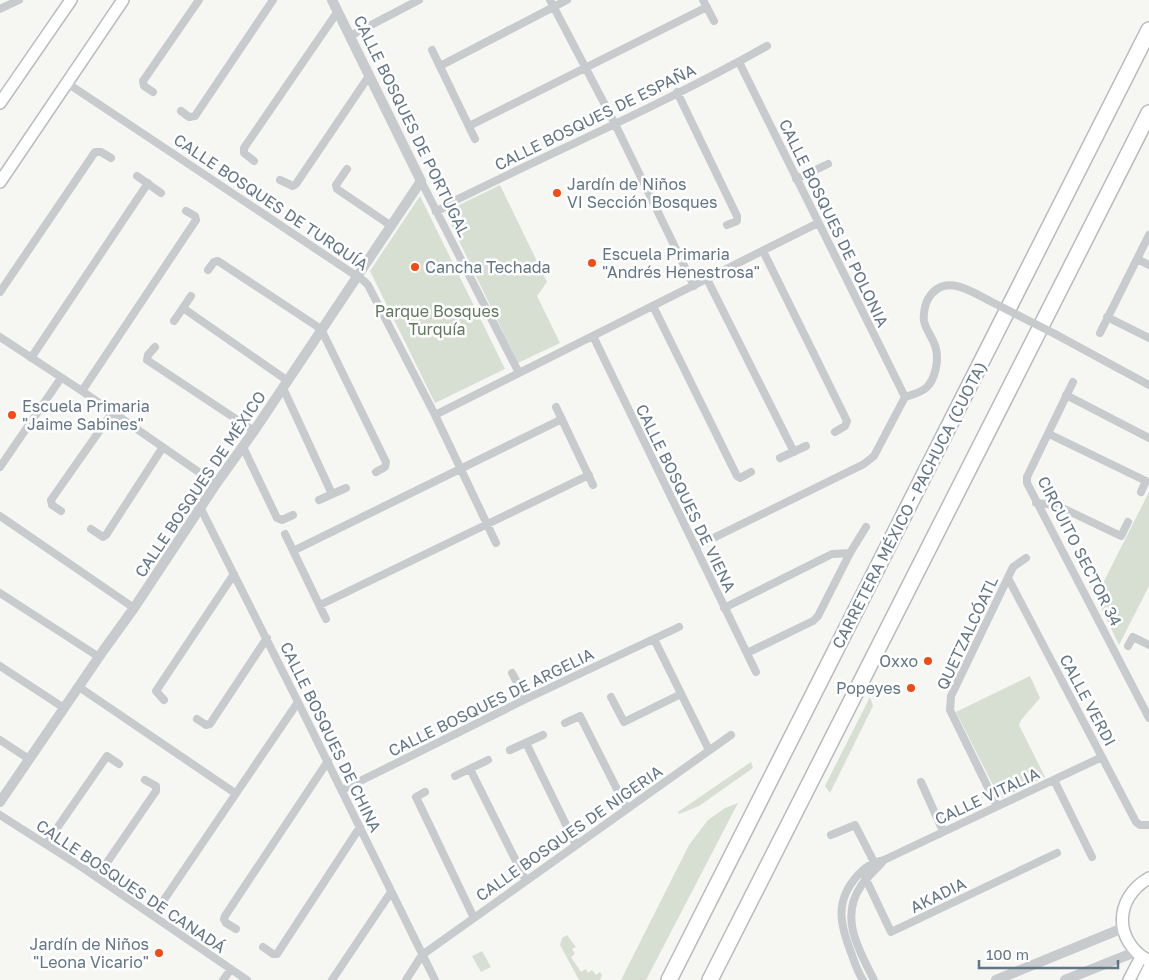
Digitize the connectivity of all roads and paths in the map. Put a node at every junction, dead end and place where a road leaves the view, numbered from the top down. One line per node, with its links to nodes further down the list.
1 (19, 0): 11 (street)
2 (123, 0): 22 (main road)
3 (199, 0): 23 (street)
4 (273, 0): 26 (street)
5 (332, 0): 12 (street, CALLE BOSQUES DE PORTUGAL)
6 (420, 0): 15 (street)
7 (567, 0): 9 (street)
8 (69, 1): 25 (main road)
9 (552, 3): 19 (street); 20 (street)
10 (705, 4): 13 (street); 20 (street)
11 (1, 6)
12 (338, 11): 15 (street, CALLE BOSQUES DE PORTUGAL); 32 (street)
13 (714, 21)
14 (1149, 30): 195 (highway, CARRETERA MÉXICO - PACHUCA (CUOTA))
15 (350, 36): 21 (street, CALLE BOSQUES DE PORTUGAL)
16 (767, 46): 18 (street, CALLE BOSQUES DE ESPAÑA)
17 (432, 50): 19 (street)
18 (739, 62): 24 (street, CALLE BOSQUES DE ESPAÑA); 36 (street, CALLE BOSQUES DE POLONIA)
19 (440, 66): 29 (street)
20 (585, 67): 28 (street); 29 (street)
21 (369, 76): 37 (street); 38 (street, CALLE BOSQUES DE PORTUGAL)
22 (67, 83): 39 (main road); 52 (street, CALLE BOSQUES DE TURQUÍA)
23 (153, 92)
24 (677, 92): 28 (street, CALLE BOSQUES DE ESPAÑA); 46 (street)
25 (0, 104)
26 (181, 111)
27 (1149, 113): 196 (highway)
28 (615, 124): 43 (street, CALLE BOSQUES DE ESPAÑA); 54 (street)
29 (469, 126): 30 (street)
30 (475, 139)
31 (111, 158): 55 (street)
32 (254, 161)
33 (828, 164): 36 (street)
34 (347, 169): 45 (street)
35 (137, 176): 40 (street)
36 (796, 178): 44 (street, CALLE BOSQUES DE POLONIA)
37 (280, 180)
38 (421, 181): 43 (street, CALLE BOSQUES DE PORTUGAL); 45 (street, CALLE BOSQUES DE MÉXICO)
39 (0, 182)
40 (148, 183): 41 (street); 67 (street)
41 (161, 192)
42 (186, 211): 73 (street)
43 (436, 212): 68 (street, CALLE BOSQUES DE PORTUGAL)
44 (818, 223): 48 (street); 75 (street, CALLE BOSQUES DE POLONIA)
45 (390, 225): 52 (street, CALLE BOSQUES DE MÉXICO)
46 (727, 225)
47 (1149, 234): 49 (street)
48 (763, 251): 53 (street); 81 (street)
49 (1137, 259): 50 (street); 59 (street)
50 (1149, 265)
51 (208, 270): 61 (street)
52 (356, 276): 61 (street, CALLE BOSQUES DE MÉXICO); 78 (street, CALLE BOSQUES DE TURQUÍA)
53 (707, 278): 54 (street); 87 (street)
54 (694, 286): 57 (street)
55 (0, 292)
56 (191, 296): 58 (street)
57 (653, 306): 63 (street); 92 (street)
58 (183, 308): 60 (street); 71 (street)
59 (1107, 317): 62 (street); 65 (street)
60 (174, 321)
61 (321, 329): 71 (street, CALLE BOSQUES DE MÉXICO); 91 (street)
62 (1100, 333)
63 (592, 336): 68 (street); 111 (street, CALLE BOSQUES DE VIENA)
64 (0, 337): 67 (street)
65 (1149, 338)
66 (156, 347): 80 (street)
67 (31, 358): 69 (street)
68 (519, 373): 78 (street)
69 (60, 378): 73 (street); 89 (street)
70 (1073, 382): 74 (street, CIRCUITO SECTOR 34)
71 (285, 385): 80 (street, CALLE BOSQUES DE MÉXICO); 98 (street)
72 (1149, 385): 75 (street, bridge)
73 (82, 391): 77 (street)
74 (1066, 395): 82 (street, CIRCUITO SECTOR 34); 83 (street)
75 (905, 397): 111 (street)
76 (556, 408): 79 (street)
77 (112, 413): 85 (street); 102 (street)
78 (435, 415): 90 (street, CALLE BOSQUES DE TURQUÍA)
79 (562, 419): 90 (street); 93 (street)
80 (254, 432): 86 (street, CALLE BOSQUES DE MÉXICO)
81 (835, 432)
82 (1049, 434): 97 (street); 100 (street, CIRCUITO SECTOR 34)
83 (1149, 438)
84 (806, 446): 87 (street)
85 (163, 447): 94 (street); 108 (street)
86 (243, 447): 94 (street, CALLE BOSQUES DE MÉXICO); 103 (street)
87 (794, 452): 88 (street)
88 (780, 458)
89 (0, 467)
90 (460, 468): 106 (street, CALLE BOSQUES DE TURQUÍA); 112 (street)
91 (376, 472)
92 (751, 472)
93 (589, 475): 95 (street); 106 (street)
94 (216, 484): 101 (street, CALLE BOSQUES DE MÉXICO)
95 (593, 485)
96 (346, 488): 98 (street)
97 (1141, 492)
98 (332, 494): 99 (street)
99 (319, 500)
100 (1036, 503): 105 (street); 139 (street, CIRCUITO SECTOR 34)
101 (200, 507): 115 (street, CALLE BOSQUES DE CHINA); 119 (street, CALLE BOSQUES DE MÉXICO)
102 (61, 511)
103 (293, 515)
104 (0, 517): 119 (street)
105 (1128, 522)
106 (488, 523): 110 (street, CALLE BOSQUES DE TURQUÍA); 118 (street)
107 (866, 527): 113 (street)
108 (90, 529)
109 (285, 534): 112 (street)
110 (496, 543)
111 (696, 547): 120 (street, CALLE BOSQUES DE VIENA)
112 (294, 551): 118 (street)
113 (850, 553): 120 (street); 127 (street)
114 (1026, 558): 116 (street, QUETZALCÓATL)
115 (234, 574): 123 (street, CALLE BOSQUES DE CHINA); 136 (street)
116 (1008, 578): 148 (street, CALLE VERDI); 162 (street, QUETZALCÓATL)
117 (0, 593): 128 (street)
118 (320, 605): 121 (street)
119 (134, 608): 128 (street, CALLE BOSQUES DE MÉXICO)
120 (724, 608): 127 (street, CALLE BOSQUES DE VIENA)
121 (326, 619)
122 (679, 627): 124 (street, CALLE BOSQUES DE ARGELIA)
123 (267, 638): 137 (street, CALLE BOSQUES DE CHINA); 140 (street)
124 (654, 639): 133 (street); 135 (street, CALLE BOSQUES DE ARGELIA)
125 (1149, 645): 126 (street)
126 (1128, 646)
127 (747, 653): 130 (street, CALLE BOSQUES DE VIENA)
128 (99, 657): 132 (street, CALLE BOSQUES DE MÉXICO)
129 (0, 666): 138 (street)
130 (756, 672)
131 (512, 673): 135 (street)
132 (79, 687): 138 (street, CALLE BOSQUES DE MÉXICO); 160 (street)
133 (681, 694): 134 (street); 147 (street)
134 (612, 697)
135 (526, 699): 158 (street, CALLE BOSQUES DE ARGELIA)
136 (164, 700)
137 (298, 702): 151 (street, CALLE BOSQUES DE CHINA); 160 (street)
138 (64, 708): 149 (street, CALLE BOSQUES DE MÉXICO)
139 (1149, 718)
140 (196, 719)
141 (565, 723): 163 (street)
142 (543, 735): 145 (street)
143 (731, 735): 147 (street, CALLE BOSQUES DE NIGERIA)
144 (0, 740): 149 (street)
145 (526, 743): 146 (street); 170 (street)
146 (510, 750)
147 (709, 750): 163 (street, CALLE BOSQUES DE NIGERIA)
148 (1102, 757): 156 (street, CALLE VITALIA); 165 (street, CALLE VERDI)
149 (29, 759): 161 (street, CALLE BOSQUES DE MÉXICO)
150 (488, 760): 153 (street)
151 (328, 761): 158 (street, CALLE BOSQUES DE CHINA); 182 (street)
152 (119, 764): 169 (street)
153 (470, 769): 154 (street); 177 (street)
154 (455, 776)
155 (144, 780): 175 (street)
156 (1054, 780): 162 (street, CALLE VITALIA); 172 (street)
157 (921, 782): 167 (street)
158 (342, 790): 166 (street, CALLE BOSQUES DE CHINA)
159 (425, 792): 180 (street)
160 (235, 793): 179 (street)
161 (0, 802)
162 (997, 806): 167 (street, CALLE VITALIA)
163 (627, 809): 170 (street, CALLE BOSQUES DE NIGERIA)
164 (0, 815): 169 (street, CALLE BOSQUES DE CANADÁ)
165 (1149, 825)
166 (360, 826): 178 (street, CALLE BOSQUES DE CHINA); 185 (street)
167 (943, 832): 173 (street, CALLE VITALIA)
168 (831, 835): 173 (street)
169 (46, 844): 175 (street, CALLE BOSQUES DE CANADÁ)
170 (576, 845): 177 (street, CALLE BOSQUES DE NIGERIA)
171 (1057, 852): 174 (street, AKADIA)
172 (1092, 857)
173 (876, 865): 174 (street, CALLE VITALIA)
174 (864, 874): 183 (street, CALLE VITALIA); 184 (street, CALLE VITALIA)
175 (97, 877): 179 (street, CALLE BOSQUES DE CANADÁ)
176 (1149, 878): 181 (main road)
177 (526, 881): 180 (street, CALLE BOSQUES DE NIGERIA)
178 (392, 892): 186 (street, CALLE BOSQUES DE CHINA); 192 (street)
179 (153, 916): 189 (street, CALLE BOSQUES DE CANADÁ)
180 (474, 918): 186 (street, CALLE BOSQUES DE NIGERIA)
181 (1123, 928): 187 (main road); 199 (street)
182 (236, 929)
183 (852, 932): 184 (street); 198 (street, CALLE VITALIA)
184 (843, 935): 197 (street, CALLE VITALIA)
185 (263, 948)
186 (422, 954): 193 (street); 194 (street, CALLE BOSQUES DE CHINA)
187 (1142, 956): 200 (street); 201 (main road)
188 (1149, 968): 202 (main road)
189 (231, 969): 190 (street); 191 (street, CALLE BOSQUES DE CANADÁ)
190 (223, 980)
191 (247, 980)
192 (332, 980)
193 (406, 980)
194 (435, 980)
195 (669, 980)
196 (710, 980)
197 (864, 980)
198 (874, 980)
199 (996, 980)
200 (1065, 980)
201 (1129, 980)
202 (1143, 980)

